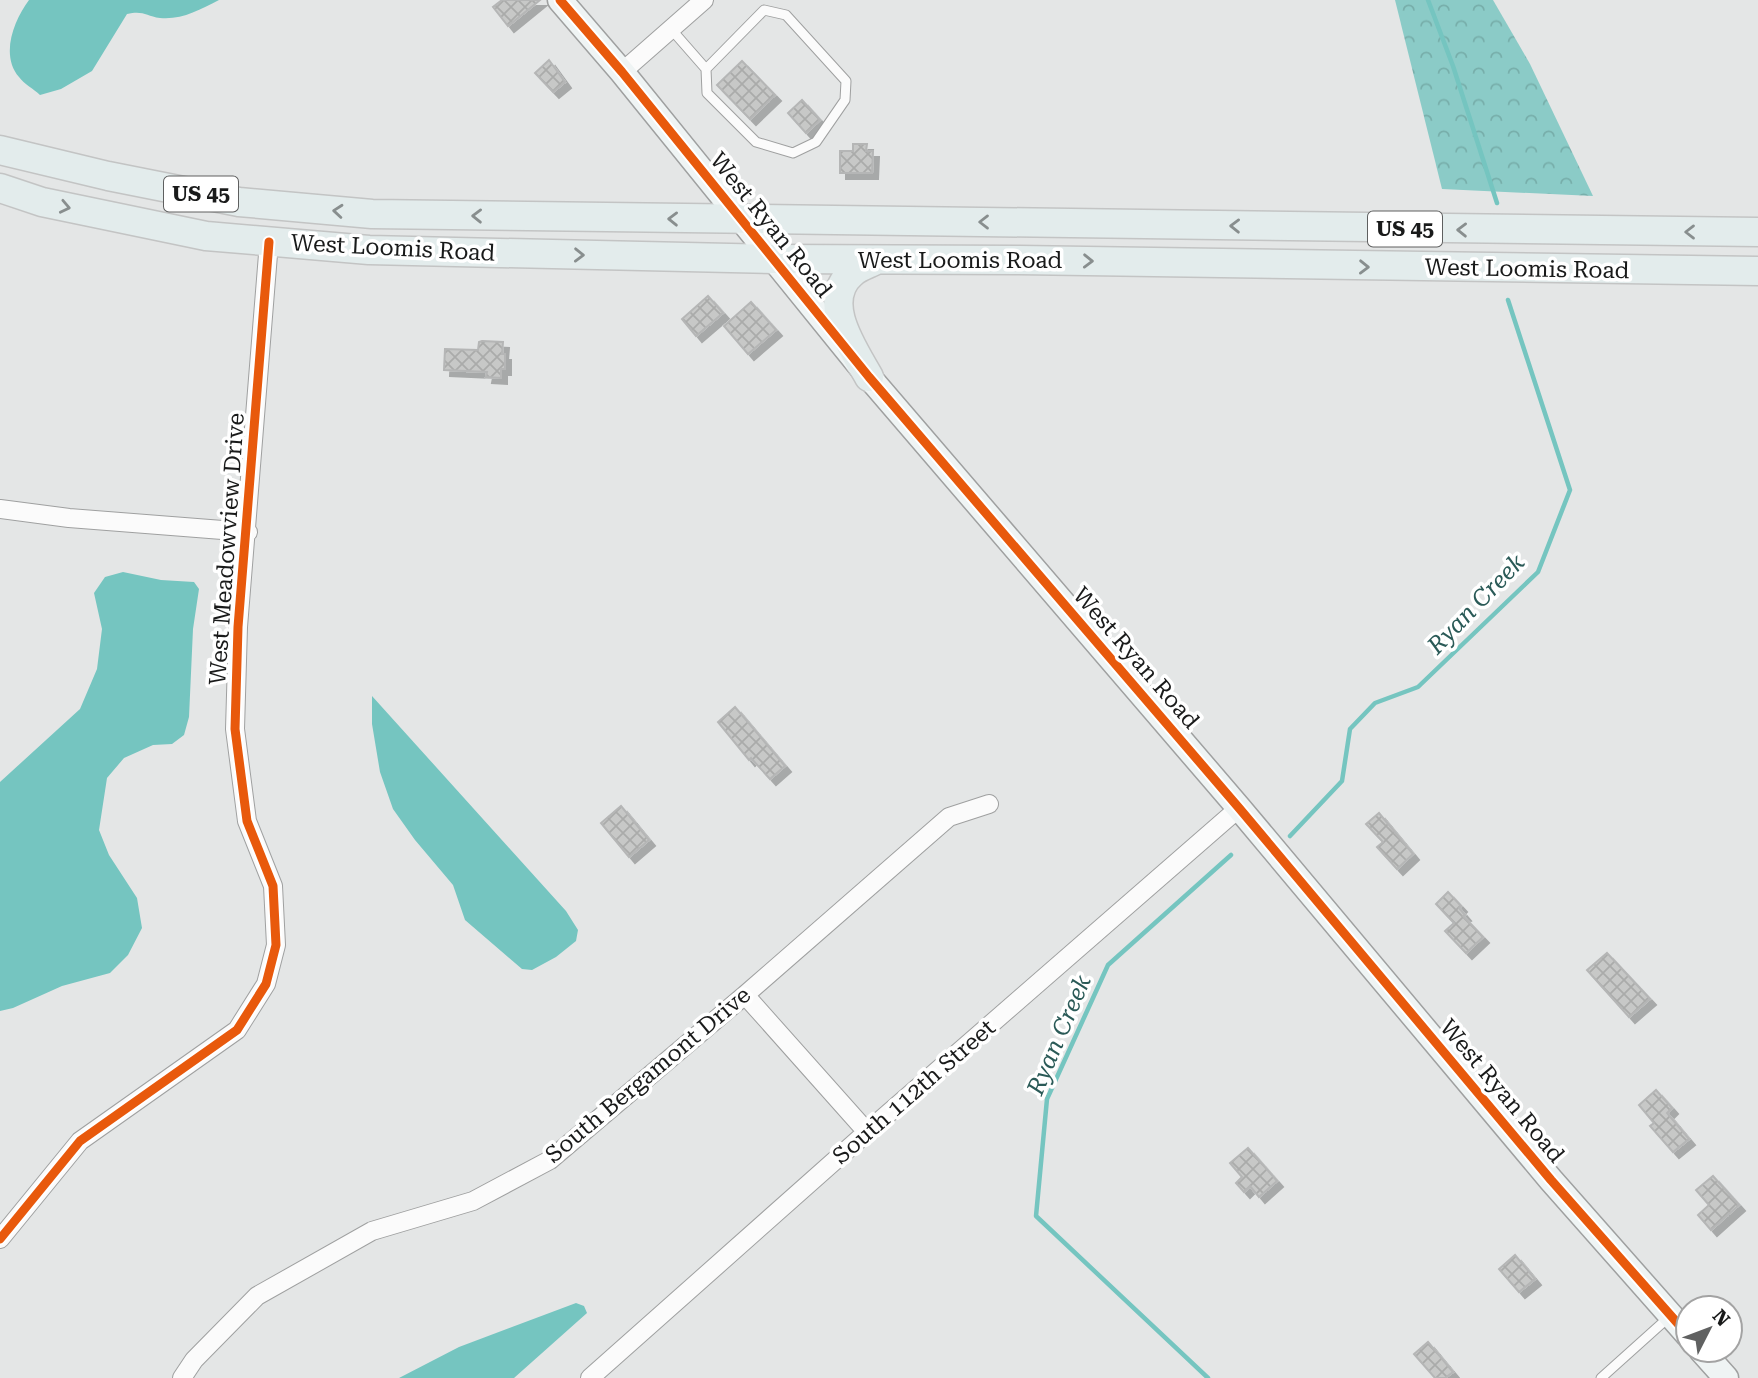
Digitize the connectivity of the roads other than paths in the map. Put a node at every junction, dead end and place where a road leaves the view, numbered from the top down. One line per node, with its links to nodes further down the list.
1 (560, 0): 5 (street, West Ryan Road)
2 (705, 0): 3 (street)
3 (671, 29): 4 (lane); 5 (street)
4 (706, 69): 4 (lane)
5 (622, 72): 9 (street, West Ryan Road)
6 (0, 150): 8 (main road, West Loomis Road / US 45, one-way to 6)
7 (0, 188): 12 (main road, West Loomis Road / US 45, one-way to 12)
8 (406, 215): 9 (main road, West Loomis Road / US 45, one-way to 8); 13 (main road)
9 (742, 220): 10 (main road, West Loomis Road / US 45, one-way to 9); 14 (street, West Ryan Road)
10 (1295, 228): 11 (main road, West Loomis Road / US 45, one-way to 10); 16 (main road)
11 (1758, 232)
12 (269, 242): 13 (main road, West Loomis Road / US 45); 20 (street, West Meadowview Drive)
13 (407, 251): 14 (main road, West Loomis Road / US 45, one-way to 14)
14 (774, 259): 15 (main road, West Loomis Road / US 45); 18 (street, West Ryan Road)
15 (876, 260): 16 (main road, West Loomis Road / US 45, one-way to 16); 18 (main road)
16 (1296, 266): 17 (main road, West Loomis Road / US 45, one-way to 17)
17 (1758, 271)
18 (869, 377): 22 (street, West Ryan Road)
19 (0, 509): 20 (street)
20 (248, 532): 25 (street, West Meadowview Drive)
21 (989, 804): 23 (street, South Bergamont Drive)
22 (1239, 808): 24 (street, South 112th Street); 26 (street, West Ryan Road)
23 (745, 995): 24 (street); 29 (street, South Bergamont Drive)
24 (867, 1132): 30 (street, South 112th Street)
25 (0, 1239)
26 (1670, 1315): 27 (street, West Ryan Road); 31 (lane)
27 (1674, 1319)
28 (1714, 1364): 32 (street)
29 (182, 1378)
30 (590, 1378)
31 (1601, 1378)
32 (1726, 1378)

